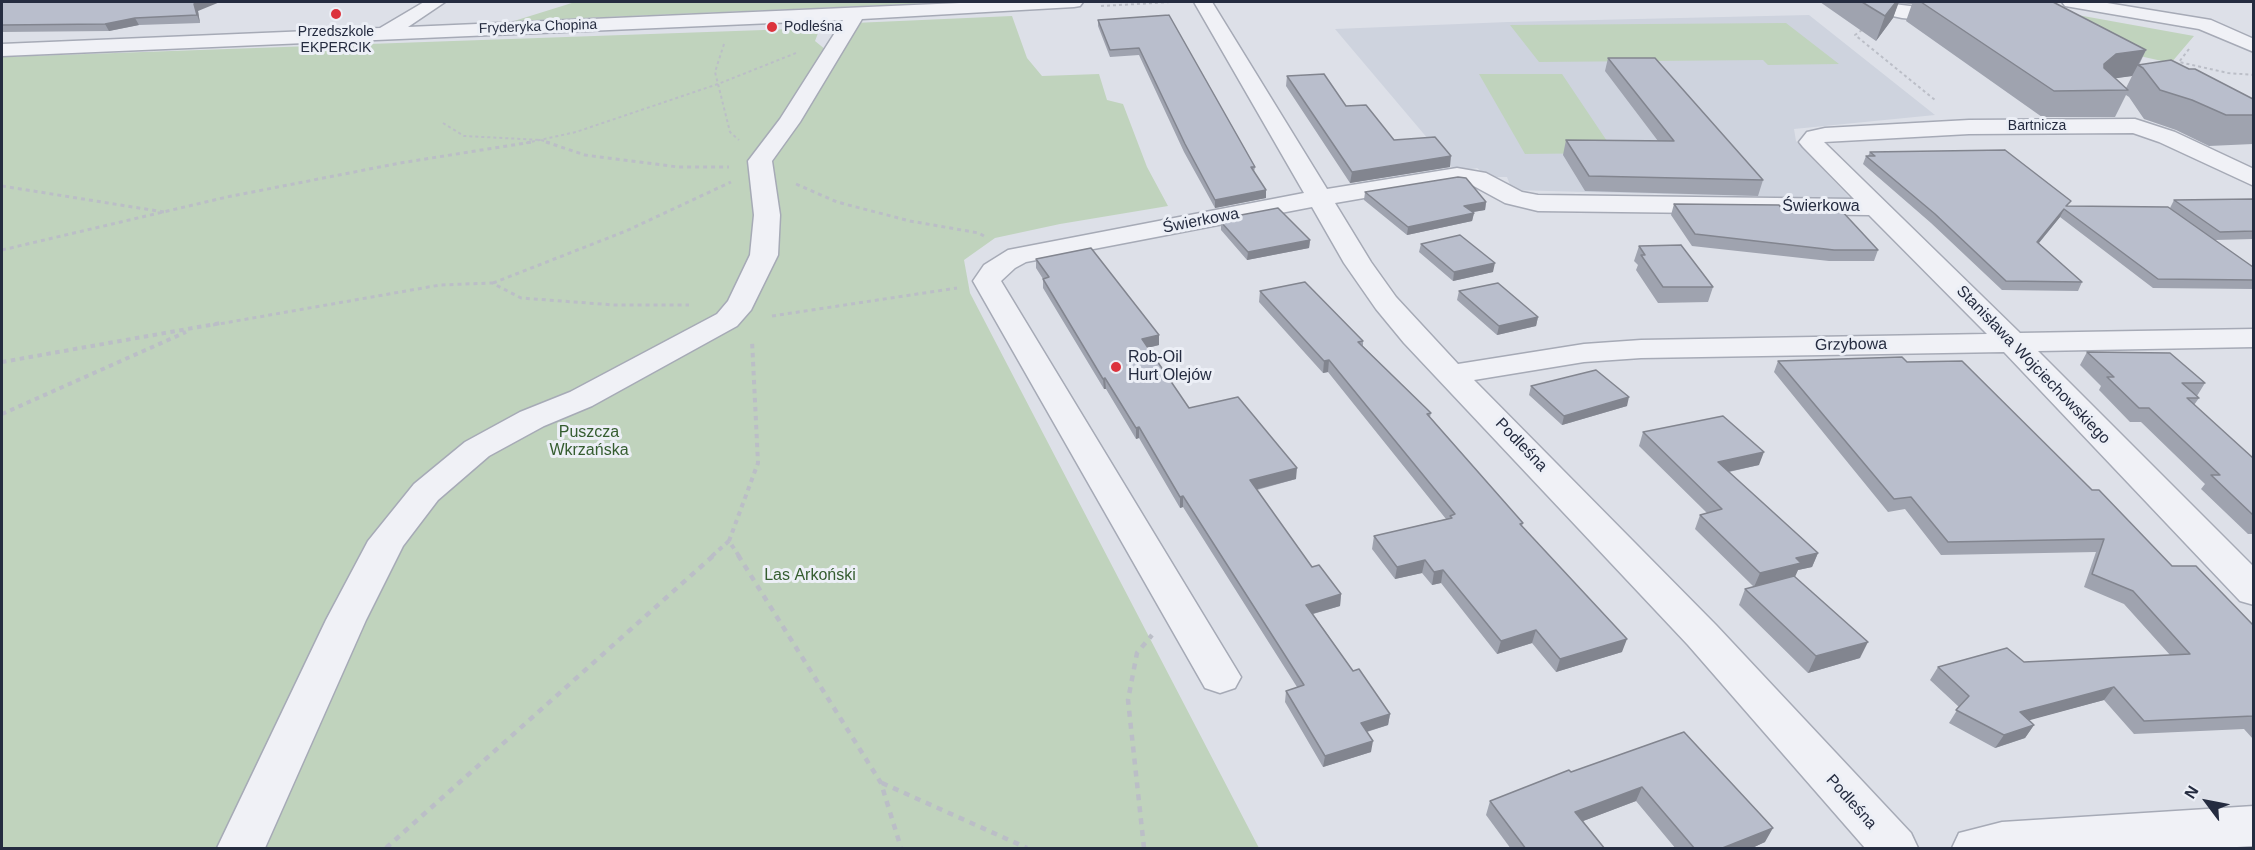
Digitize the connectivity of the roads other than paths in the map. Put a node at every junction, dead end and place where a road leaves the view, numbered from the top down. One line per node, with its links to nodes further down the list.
1 (436, 2): 8 (street)
2 (1074, 2): 7 (street, Fryderyka Chopina)
3 (1203, 2): 15 (street, Podleśna)
4 (1852, 2): 6 (street)
5 (2071, 2): 9 (street)
6 (1951, 17)
7 (849, 24): 8 (street, Fryderyka Chopina); 23 (street)
8 (384, 34): 10 (street, Fryderyka Chopina)
9 (2253, 46)
10 (82, 47): 11 (street, Fryderyka Chopina); 12 (street)
11 (2, 50)
12 (2, 67)
13 (1811, 142): 14 (street, Bartnicza); 16 (street, Stanisława Wojciechowskiego)
14 (2253, 179)
15 (1320, 198): 16 (street, Świerkowa); 19 (street, Podleśna); 21 (street, Świerkowa)
16 (1878, 207): 18 (street, Stanisława Wojciechowskiego)
17 (2253, 338): 18 (street, Grzybowa)
18 (2013, 343): 19 (street, Grzybowa); 20 (street, Stanisława Wojciechowskiego)
19 (1451, 374): 24 (street, Podleśna)
20 (2253, 591)
21 (1220, 677)
22 (2253, 826): 25 (street)
23 (241, 849)
24 (1894, 849)
25 (1977, 849)

